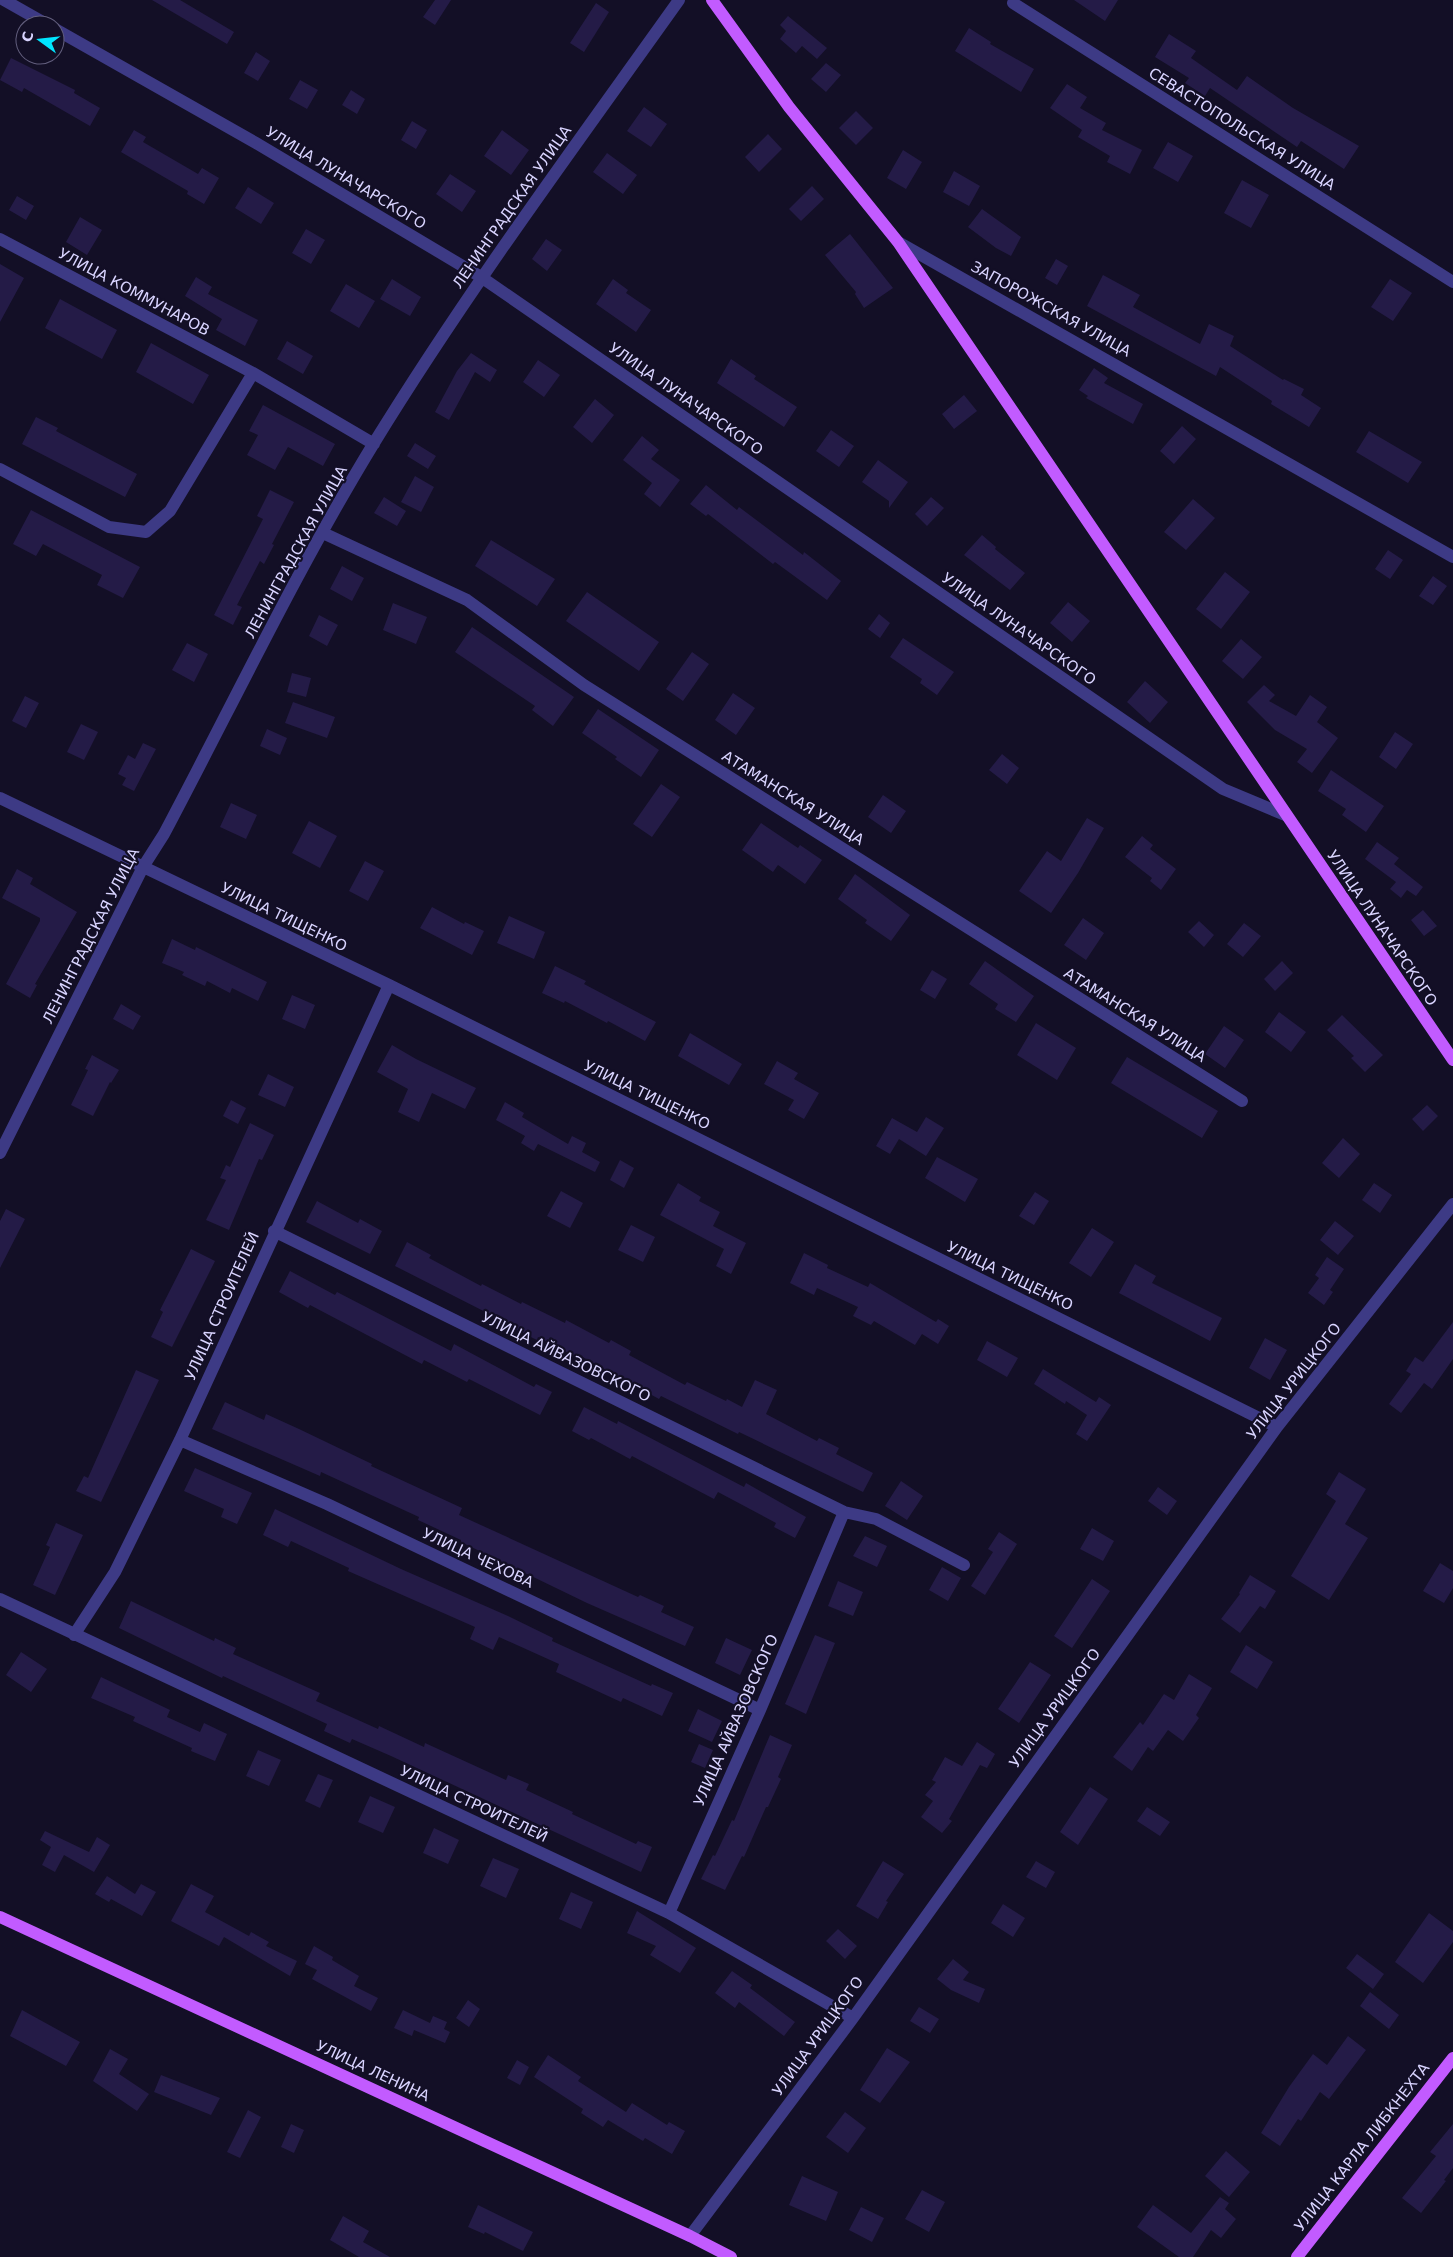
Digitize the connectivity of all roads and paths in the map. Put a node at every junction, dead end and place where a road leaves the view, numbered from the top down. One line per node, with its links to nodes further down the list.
1 (4, 0): 5 (street)
2 (679, 0): 9 (street, ЛЕНИНГРАДСКАЯ УЛИЦА)
3 (712, 0): 8 (main road, ЗАПОРОЖСКАЯ УЛИЦА)
4 (1013, 3): 10 (street, СЕВАСТОПОЛЬСКАЯ УЛИЦА)
5 (30, 15)
6 (65, 35): 9 (street, УЛИЦА ЛУНАЧАРСКОГО)
7 (0, 239): 11 (street, УЛИЦА КОММУНАРОВ)
8 (898, 242): 15 (street, ЗАПОРОЖСКАЯ УЛИЦА); 17 (main road, УЛИЦА ЛУНАЧАРСКОГО)
9 (481, 278): 12 (street, ЛЕНИНГРАДСКАЯ УЛИЦА); 17 (street, УЛИЦА ЛУНАЧАРСКОГО)
10 (1453, 282)
11 (254, 373): 12 (street, УЛИЦА КОММУНАРОВ); 13 (street)
12 (374, 444): 14 (street, ЛЕНИНГРАДСКАЯ УЛИЦА)
13 (0, 469)
14 (323, 533): 18 (street, ЛЕНИНГРАДСКАЯ УЛИЦА); 21 (street, АТАМАНСКАЯ УЛИЦА)
15 (1453, 557)
16 (0, 798): 18 (street, УЛИЦА ТИЩЕНКО)
17 (1285, 815): 20 (main road, УЛИЦА ЛУНАЧАРСКОГО)
18 (142, 867): 19 (street, УЛИЦА ТИЩЕНКО); 22 (street, ЛЕНИНГРАДСКАЯ УЛИЦА)
19 (389, 985): 24 (street, УЛИЦА СТРОИТЕЛЕЙ); 25 (street, УЛИЦА ТИЩЕНКО)
20 (1453, 1060)
21 (1242, 1101)
22 (0, 1151)
23 (1453, 1204): 25 (street, УЛИЦА УРИЦКОГО)
24 (274, 1231): 26 (street, УЛИЦА СТРОИТЕЛЕЙ); 27 (street, УЛИЦА АЙВАЗОВСКОГО)
25 (1277, 1427): 34 (street, УЛИЦА УРИЦКОГО)
26 (180, 1440): 30 (street, УЛИЦА СТРОИТЕЛЕЙ); 31 (street, УЛИЦА ЧЕХОВА)
27 (844, 1512): 28 (street, УЛИЦА АЙВАЗОВСКОГО); 31 (street, УЛИЦА АЙВАЗОВСКОГО)
28 (964, 1566)
29 (0, 1599): 30 (street, УЛИЦА СТРОИТЕЛЕЙ)
30 (74, 1635): 32 (street, УЛИЦА СТРОИТЕЛЕЙ)
31 (760, 1710): 32 (street, УЛИЦА АЙВАЗОВСКОГО)
32 (669, 1913): 34 (street, УЛИЦА СТРОИТЕЛЕЙ)
33 (0, 1917): 36 (main road, УЛИЦА ЛЕНИНА)
34 (853, 2018): 36 (street, УЛИЦА УРИЦКОГО)
35 (1451, 2064): 38 (main road, УЛИЦА КАРЛА ЛИБКНЕХТА)
36 (690, 2236): 37 (main road, УЛИЦА ЛЕНИНА)
37 (731, 2257)
38 (1297, 2257)

